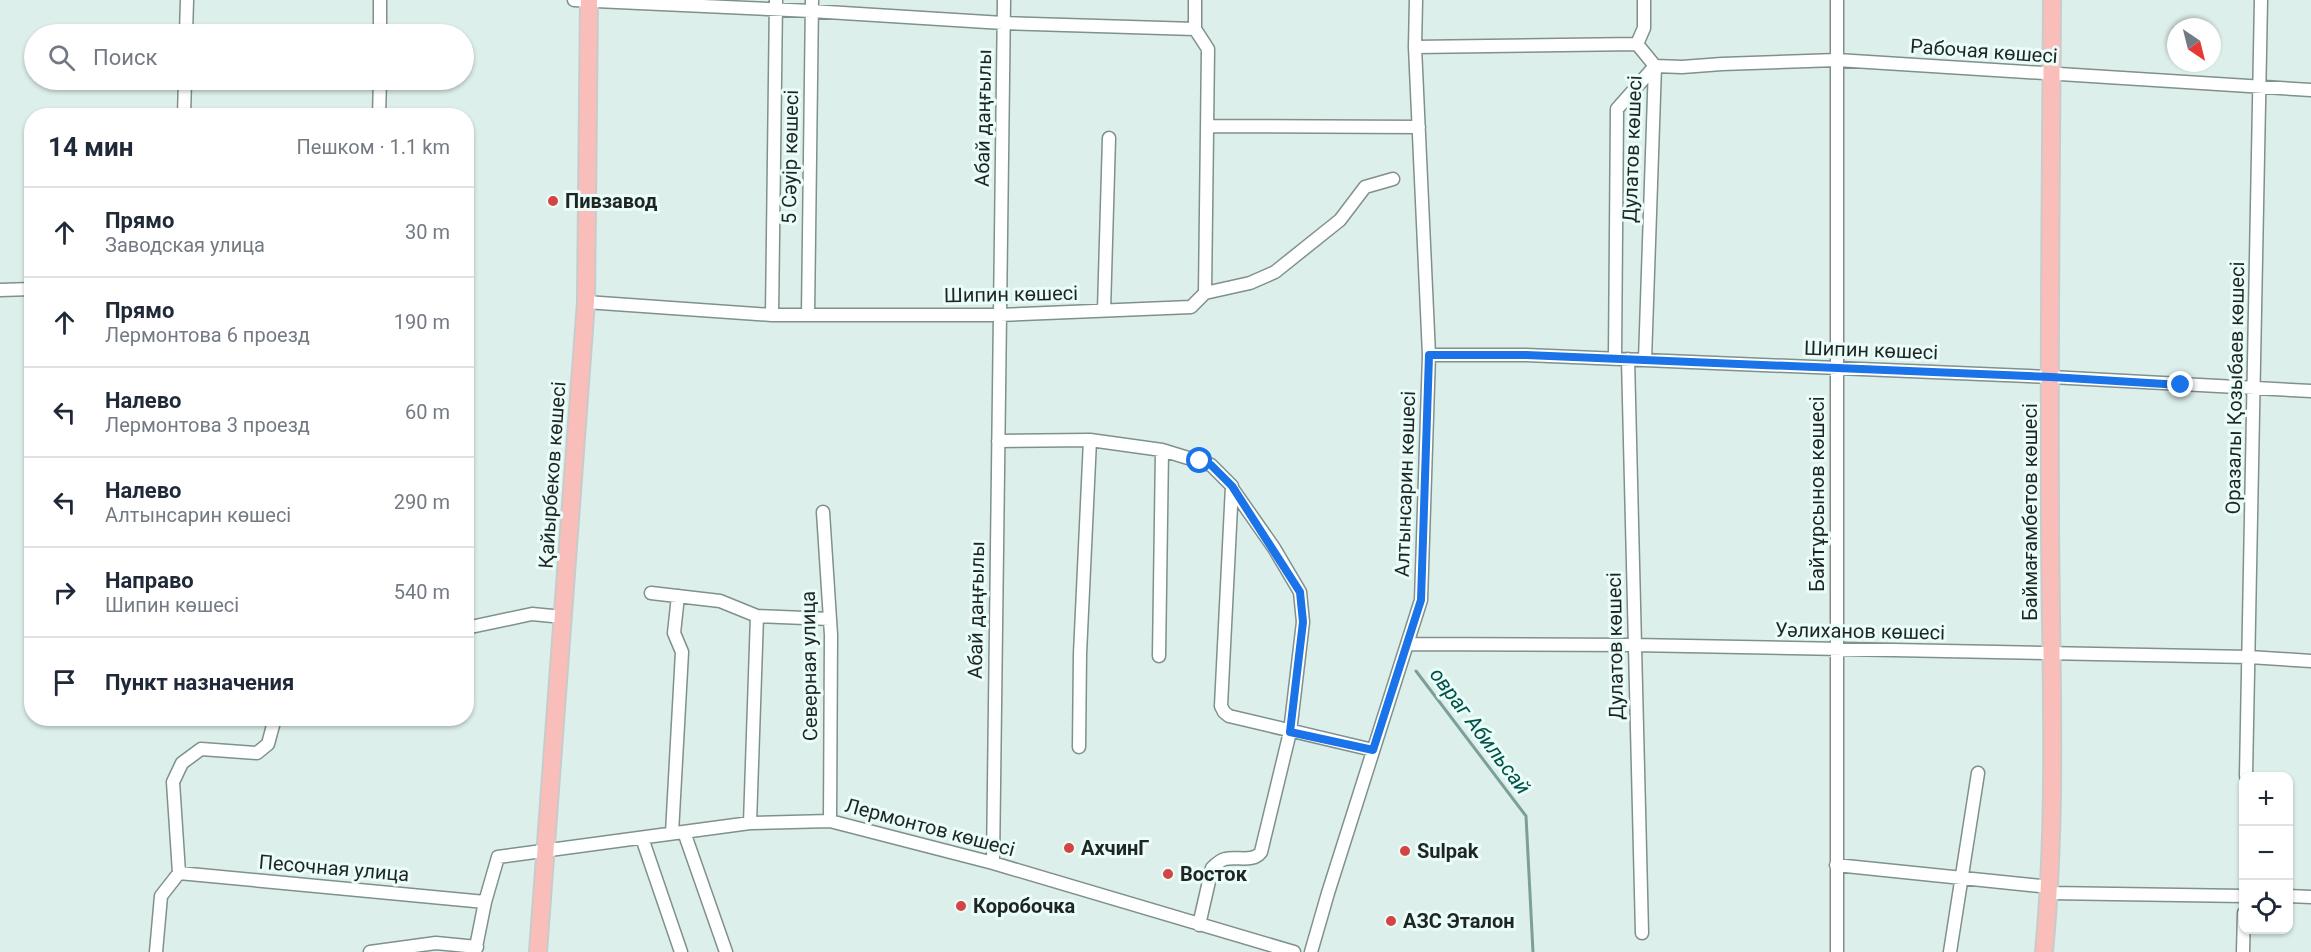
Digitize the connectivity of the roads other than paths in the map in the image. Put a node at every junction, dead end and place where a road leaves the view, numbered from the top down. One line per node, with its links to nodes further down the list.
1 (187, 0): 14 (street)
2 (380, 0): 15 (street)
3 (584, 0): 11 (street); 34 (main road, Қайырбеков көшесі)
4 (1004, 0): 13 (street, Абай даңғылы)
5 (1195, 0): 16 (street)
6 (1416, 0): 17 (street, Алтынсарин көшесі)
7 (1644, 0): 18 (street, Дулатов көшесі)
8 (1837, 0): 19 (street, Байтұрсынов көшесі)
9 (2052, 0): 20 (main road, Баймағамбетов көшесі)
10 (2261, 0): 21 (street, Оразалы Қозыбаев көшесі)
11 (776, 5): 12 (street); 36 (street, 5 Сәуір көшесі)
12 (812, 5): 13 (street); 37 (street, 5 Сәуір көшесі)
13 (1003, 22): 16 (street); 38 (street, Абай даңғылы)
14 (186, 24)
15 (380, 24)
16 (1195, 29): 27 (street)
17 (1415, 47): 18 (street, Рабочая көшесі); 28 (street, Алтынсарин көшесі)
18 (1646, 56): 19 (street, Рабочая көшесі); 40 (street, Дулатов көшесі); 42 (street, Дулатов көшесі)
19 (1837, 60): 20 (street, Рабочая көшесі); 43 (street, Байтұрсынов көшесі)
20 (2051, 75): 21 (street, Рабочая көшесі); 44 (main road, Баймағамбетов көшесі)
21 (2260, 88): 24 (street, Рабочая көшесі); 45 (street, Оразалы Қозыбаев көшесі)
22 (185, 90): 25 (street)
23 (380, 90): 26 (street)
24 (2311, 90)
25 (184, 108)
26 (379, 108)
27 (1207, 126): 28 (street); 33 (street)
28 (1419, 127): 39 (street, Алтынсарин көшесі)
29 (1109, 138): 35 (street)
30 (1393, 179): 33 (street, Шипин көшесі)
31 (0, 290): 32 (street)
32 (24, 290)
33 (1205, 293): 35 (street, Шипин көшесі)
34 (586, 302): 36 (street, Шипин көшесі); 55 (main road, Қайырбеков көшесі)
35 (1104, 310): 38 (street, Шипин көшесі)
36 (772, 315): 37 (street, Шипин көшесі)
37 (807, 315): 38 (street, Шипин көшесі)
38 (1000, 315): 48 (street, Абай даңғылы)
39 (1429, 355): 40 (street, Шипин көшесі); 58 (street, Алтынсарин көшесі)
40 (1615, 358): 41 (street, Шипин көшесі)
41 (1628, 359): 42 (street, Шипин көшесі); 59 (street, Дулатов көшесі)
42 (1645, 360): 43 (street, Шипин көшесі)
43 (1837, 368): 44 (street, Шипин көшесі); 60 (street, Байтұрсынов көшесі)
44 (2051, 377): 45 (street, Шипин көшесі); 61 (main road, Баймағамбетов көшесі)
45 (2254, 389): 46 (street, Шипин көшесі); 63 (street, Оразалы Қозыбаев көшесі)
46 (2311, 391)
47 (1090, 440): 48 (street); 49 (street); 67 (street)
48 (998, 441): 76 (street, Абай даңғылы)
49 (1162, 450): 50 (street); 62 (street)
50 (1232, 487): 66 (street); 66 (street)
51 (823, 512): 56 (street, Северная улица)
52 (651, 593): 53 (street)
53 (678, 596): 54 (street); 73 (street)
54 (757, 616): 56 (street); 72 (street)
55 (563, 617): 57 (street); 75 (main road, Қайырбеков көшесі)
56 (830, 619): 71 (street, Северная улица)
57 (474, 626)
58 (1407, 644): 59 (street, Уәлиханов көшесі); 68 (street, Алтынсарин көшесі)
59 (1634, 645): 60 (street, Уәлиханов көшесі); 86 (street, Дулатов көшесі)
60 (1836, 650): 61 (street, Уәлиханов көшесі); 77 (street, Байтұрсынов көшесі)
61 (2051, 654): 63 (street, Уәлиханов көшесі); 80 (main road, Баймағамбетов көшесі)
62 (1160, 656)
63 (2248, 657): 64 (street, Уәлиханов көшесі); 69 (street, Оразалы Қозыбаев көшесі)
64 (2311, 661)
65 (273, 726): 78 (street)
66 (1290, 732): 68 (street); 85 (street)
67 (1079, 747)
68 (1373, 750): 95 (street, Алтынсарин көшесі)
69 (2246, 772)
70 (1978, 773): 79 (street)
71 (830, 821): 72 (street, Лермонтов көшесі); 76 (street, Лермонтов көшесі)
72 (750, 823): 73 (street, Лермонтов көшесі)
73 (678, 832): 74 (street, Лермонтов көшесі); 93 (street)
74 (642, 838): 75 (street, Лермонтов көшесі); 92 (street)
75 (546, 849): 84 (street, Лермонтов көшесі); 91 (main road, Қайырбеков көшесі)
76 (993, 863): 85 (street, Лермонтов көшесі)
77 (1836, 865): 79 (street); 96 (street, Байтұрсынов көшесі)
78 (179, 873): 84 (street, Песочная улица); 89 (street)
79 (1963, 878): 80 (street); 97 (street)
80 (2050, 890): 81 (street); 98 (main road, Баймағамбетов көшесі)
81 (2239, 896)
82 (2293, 896): 83 (street)
83 (2311, 897)
84 (485, 902): 88 (street)
85 (1198, 925): 94 (street, Лермонтов көшесі)
86 (1642, 933)
87 (2243, 934): 99 (street)
88 (476, 949): 90 (street)
89 (156, 952)
90 (370, 952)
91 (538, 952)
92 (681, 952)
93 (726, 952)
94 (1294, 952)
95 (1311, 952)
96 (1837, 952)
97 (1950, 952)
98 (2044, 952)
99 (2243, 952)

